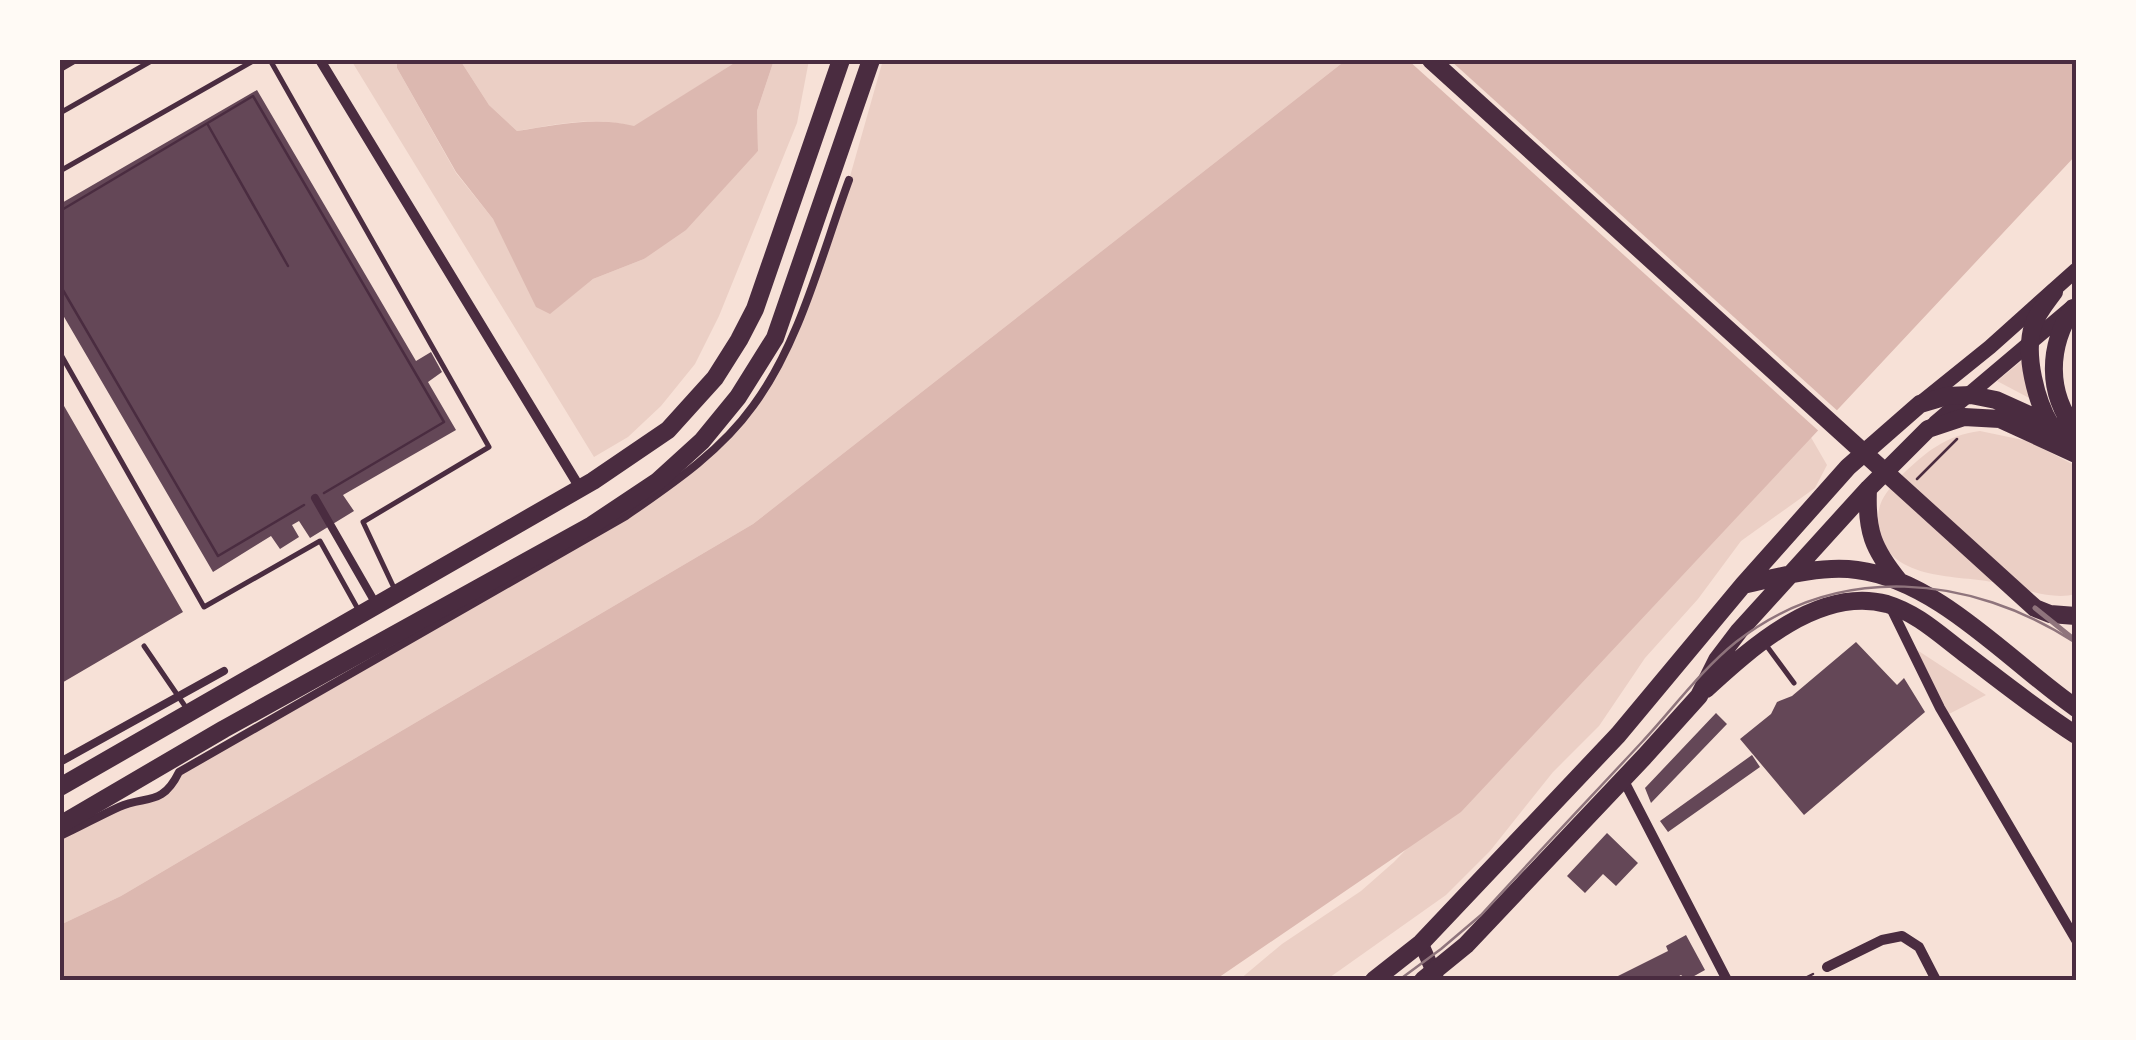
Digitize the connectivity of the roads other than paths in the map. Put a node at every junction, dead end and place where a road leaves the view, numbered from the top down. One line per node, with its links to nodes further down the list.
1 (72, 60): 9 (street)
2 (153, 60): 10 (lane)
3 (256, 60): 11 (lane)
4 (270, 60): 29 (lane)
5 (320, 60): 23 (street)
6 (840, 60): 23 (main road)
7 (871, 60): 45 (main road)
8 (1431, 60): 32 (main road)
9 (60, 67)
10 (60, 113)
11 (60, 171)
12 (849, 180): 46 (street)
13 (2076, 270): 14 (main road)
14 (2054, 292): 16 (main road); 19 (main road)
15 (2074, 306): 16 (main road); 22 (main road)
16 (2030, 346): 18 (main road); 20 (main road)
17 (60, 352): 31 (lane)
18 (1970, 395): 19 (main road); 20 (main road); 21 (main road)
19 (1920, 404): 28 (main road)
20 (2047, 420): 22 (main road)
21 (1928, 429): 22 (main road); 24 (main road)
22 (2075, 443)
23 (580, 488): 29 (main road)
24 (1868, 488): 26 (main road); 27 (main road)
25 (316, 498): 31 (street)
26 (1789, 577): 27 (main road); 28 (main road); 38 (main road)
27 (1900, 582): 39 (main road)
28 (1743, 585): 48 (main road)
29 (396, 593): 31 (main road)
30 (1889, 605): 33 (main road); 41 (main road); 47 (street)
31 (368, 609): 40 (main road)
32 (2075, 616)
33 (1762, 640): 36 (lane); 38 (main road)
34 (144, 646): 37 (lane)
35 (224, 671): 37 (street)
36 (1794, 683)
37 (179, 696): 40 (lane); 42 (street)
38 (1699, 696): 43 (main road)
39 (2076, 708)
40 (191, 714): 44 (main road)
41 (2076, 735)
42 (60, 762)
43 (1623, 779): 50 (main road); 52 (street)
44 (60, 787)
45 (60, 825)
46 (60, 836)
47 (2076, 940)
48 (1421, 943): 50 (main road); 51 (main road)
49 (1828, 967): 53 (street)
50 (1432, 978)
51 (1374, 980)
52 (1727, 980)
53 (1936, 980)

